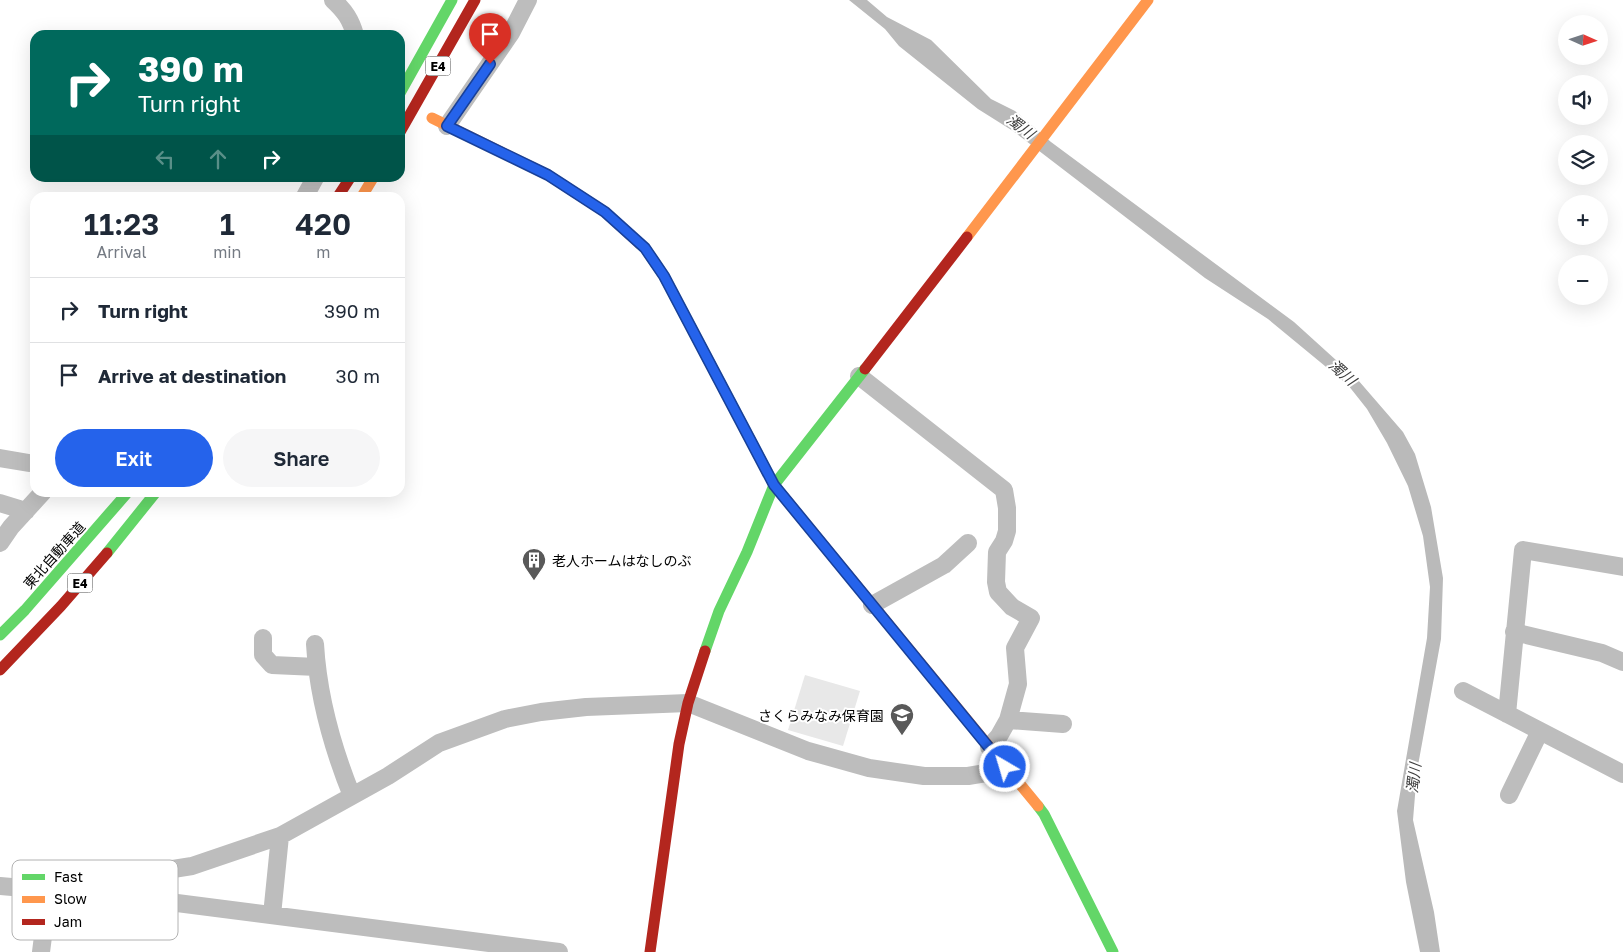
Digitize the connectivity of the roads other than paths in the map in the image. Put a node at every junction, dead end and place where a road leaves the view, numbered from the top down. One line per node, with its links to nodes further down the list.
1 (334, 0): 6 (street)
2 (452, 0): 7 (main road, E4)
3 (475, 0): 9 (main road, E4)
4 (528, 0): 8 (street)
5 (1148, 0): 10 (main road)
6 (354, 30)
7 (405, 84)
8 (440, 122): 13 (main road)
9 (405, 123)
10 (859, 376): 13 (main road); 33 (street)
11 (0, 458): 12 (street)
12 (29, 462)
13 (774, 485): 22 (main road); 31 (main road)
14 (39, 497): 18 (street)
15 (124, 497): 24 (main road, 東北自動車道 / E4)
16 (152, 497): 29 (main road, E4)
17 (0, 503): 18 (street)
18 (26, 511): 19 (street)
19 (0, 543)
20 (968, 543): 22 (street)
21 (1623, 567): 23 (street)
22 (872, 605): 36 (main road)
23 (1514, 632): 27 (street); 32 (street)
24 (0, 635)
25 (263, 638): 28 (street)
26 (316, 644): 28 (street)
27 (1623, 662)
28 (317, 667): 40 (street)
29 (0, 670)
30 (1463, 691): 32 (street)
31 (688, 703): 37 (street); 40 (street); 46 (main road)
32 (1507, 714): 35 (street)
33 (1008, 720): 34 (street); 36 (street)
34 (1063, 724)
35 (1540, 731): 38 (street); 39 (street)
36 (989, 747): 37 (main road)
37 (1005, 767): 47 (main road)
38 (1623, 774)
39 (1509, 795)
40 (352, 796): 41 (street)
41 (280, 836): 42 (street); 44 (street)
42 (178, 868)
43 (178, 903): 44 (street)
44 (272, 915): 45 (street)
45 (559, 952)
46 (650, 952)
47 (1113, 952)

